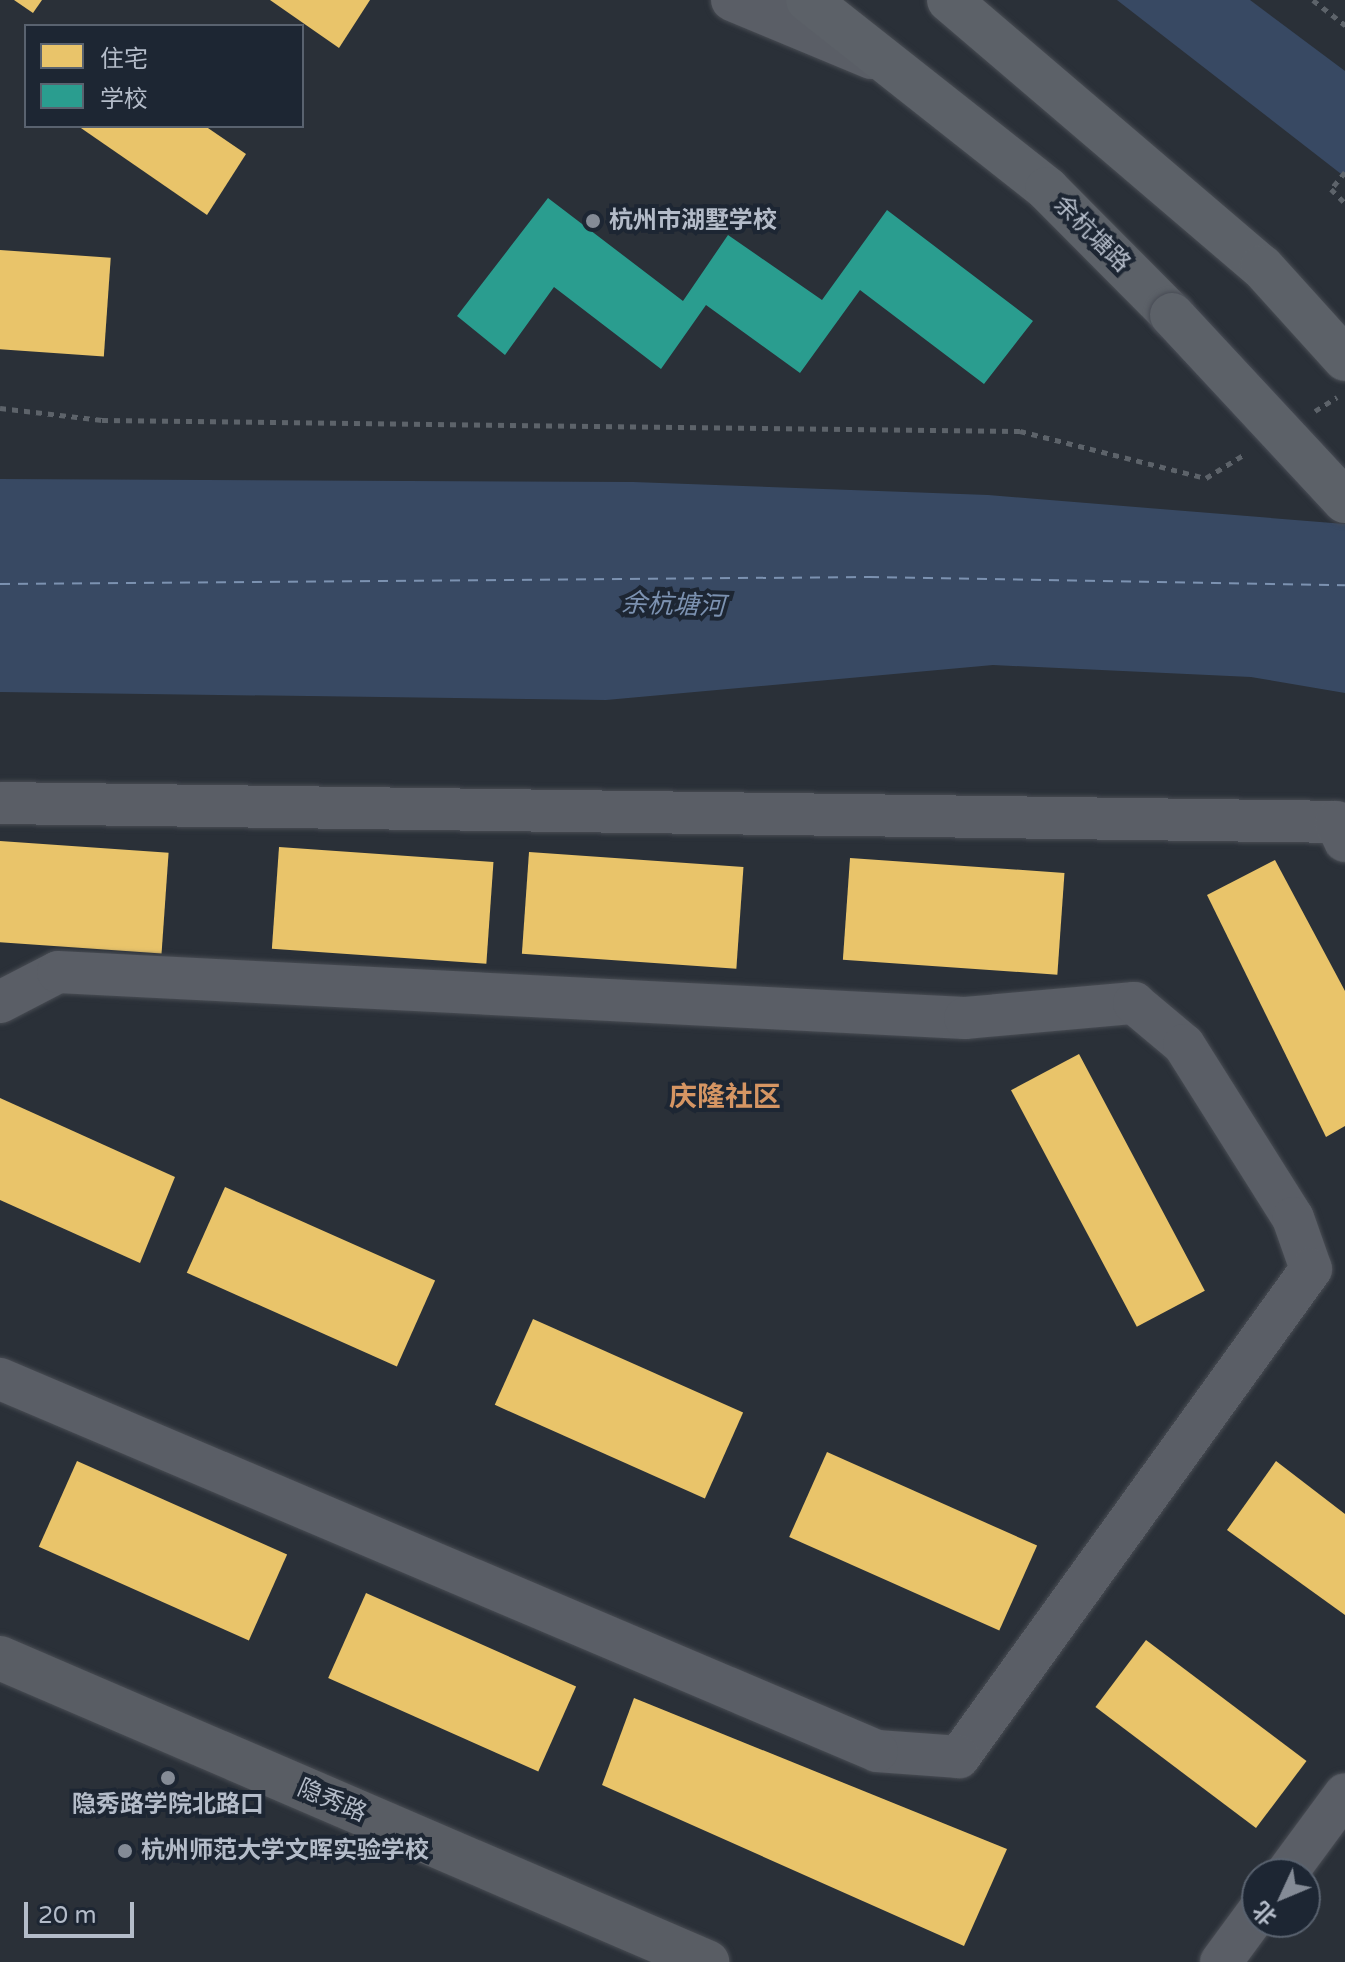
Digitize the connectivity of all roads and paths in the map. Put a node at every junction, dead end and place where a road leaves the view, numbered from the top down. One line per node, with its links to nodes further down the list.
1 (732, 0): 6 (street)
2 (808, 0): 6 (main road, 余杭塘路)
3 (949, 0): 9 (main road)
4 (1313, 0): 5 (path)
5 (1345, 25)
6 (893, 67): 14 (main road, 余杭塘路, bridge)
7 (1345, 172): 8 (path)
8 (1345, 203)
9 (1345, 359)
10 (1345, 392): 12 (path)
11 (0, 408): 13 (path)
12 (1307, 416)
13 (1256, 447)
14 (1345, 501)
15 (0, 803): 16 (street)
16 (1345, 841)
17 (0, 1002): 18 (street)
18 (0, 1379)
19 (0, 1658): 23 (street, 隐秀路)
20 (1345, 1794): 21 (street)
21 (1298, 1858)
22 (1241, 1935): 24 (street)
23 (707, 1962)
24 (1221, 1962)

